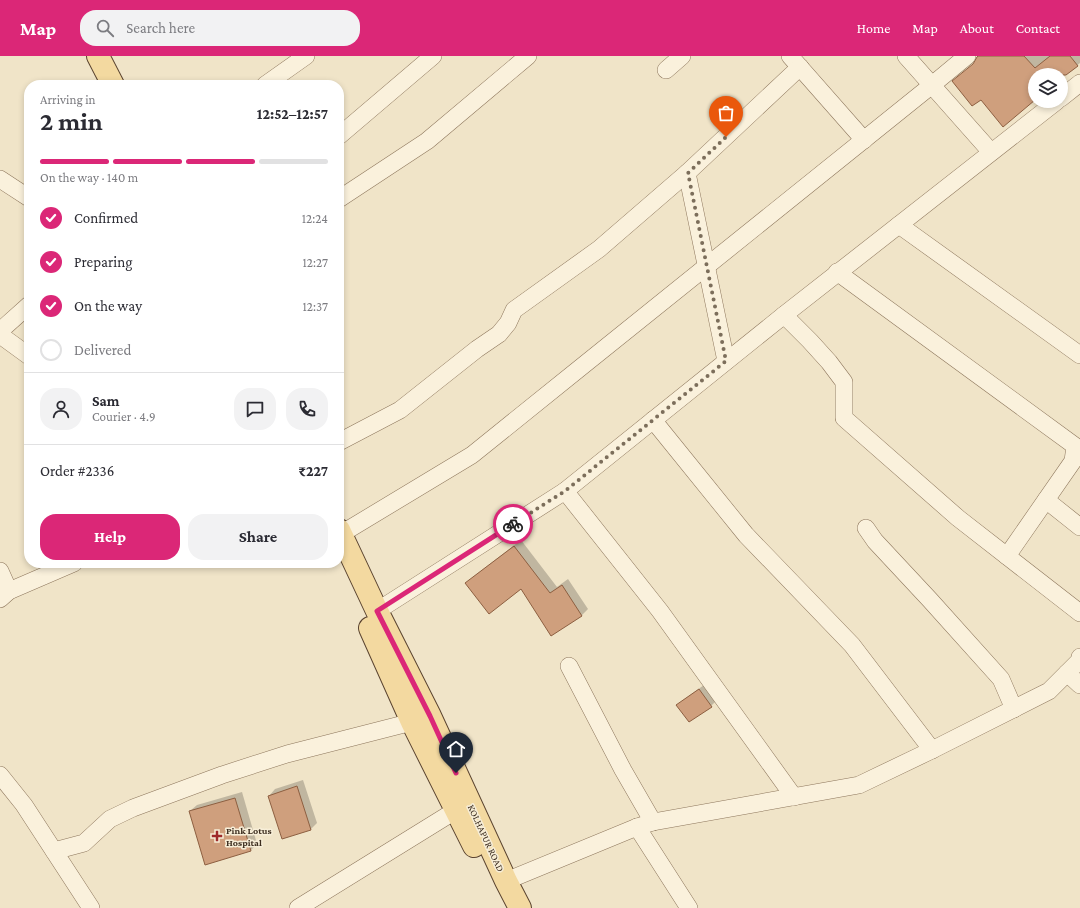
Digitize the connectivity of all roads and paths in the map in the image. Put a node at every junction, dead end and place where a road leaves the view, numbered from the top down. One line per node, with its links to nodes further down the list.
1 (433, 56): 17 (street)
2 (528, 56): 23 (street)
3 (682, 56): 9 (street)
4 (906, 56): 14 (street)
5 (968, 56): 14 (street)
6 (100, 57): 10 (main road); 11 (main road)
7 (303, 57): 12 (street)
8 (795, 62): 18 (street); 20 (street)
9 (666, 70)
10 (111, 80)
11 (124, 80)
12 (272, 80)
13 (1080, 83): 15 (street)
14 (932, 85): 18 (street); 19 (street)
15 (1068, 92)
16 (1048, 108): 19 (street)
17 (344, 132)
18 (864, 140): 25 (street)
19 (992, 152): 24 (street)
20 (688, 173): 25 (street); 35 (street)
21 (0, 179): 22 (street)
22 (24, 195)
23 (344, 196)
24 (899, 225): 26 (street); 32 (street)
25 (706, 266): 33 (street); 40 (street)
26 (838, 272): 28 (street); 37 (street)
27 (24, 309): 29 (street)
28 (784, 315): 33 (street); 42 (street)
29 (0, 331)
30 (0, 335): 31 (street)
31 (24, 352)
32 (1080, 355)
33 (726, 361): 34 (street)
34 (653, 420): 36 (street); 55 (street)
35 (344, 439)
36 (565, 491): 47 (street); 57 (street)
37 (1046, 500): 39 (street); 42 (street)
38 (866, 528): 53 (street)
39 (1080, 528)
40 (344, 530)
41 (344, 541): 47 (main road, KOLHAPUR ROAD)
42 (1007, 556): 48 (street)
43 (63, 568): 46 (street)
44 (342, 568): 54 (main road, KOLHAPUR ROAD)
45 (0, 571): 46 (street)
46 (5, 595)
47 (377, 611): 58 (main road, KOLHAPUR ROAD)
48 (1080, 613)
49 (1080, 658): 51 (street)
50 (569, 666): 59 (street)
51 (1067, 673): 52 (street); 53 (street)
52 (1080, 685)
53 (1014, 709): 55 (street)
54 (412, 722): 58 (main road, KOLHAPUR ROAD); 60 (street)
55 (932, 750): 57 (street)
56 (0, 775): 60 (street)
57 (794, 797): 59 (street)
58 (463, 806): 61 (main road, KOLHAPUR ROAD); 63 (street); 64 (main road, KOLHAPUR ROAD)
59 (645, 824): 61 (street); 66 (street)
60 (54, 851): 62 (street)
61 (506, 881): 65 (main road, KOLHAPUR ROAD)
62 (91, 908)
63 (298, 908)
64 (505, 908)
65 (520, 908)
66 (689, 908)

